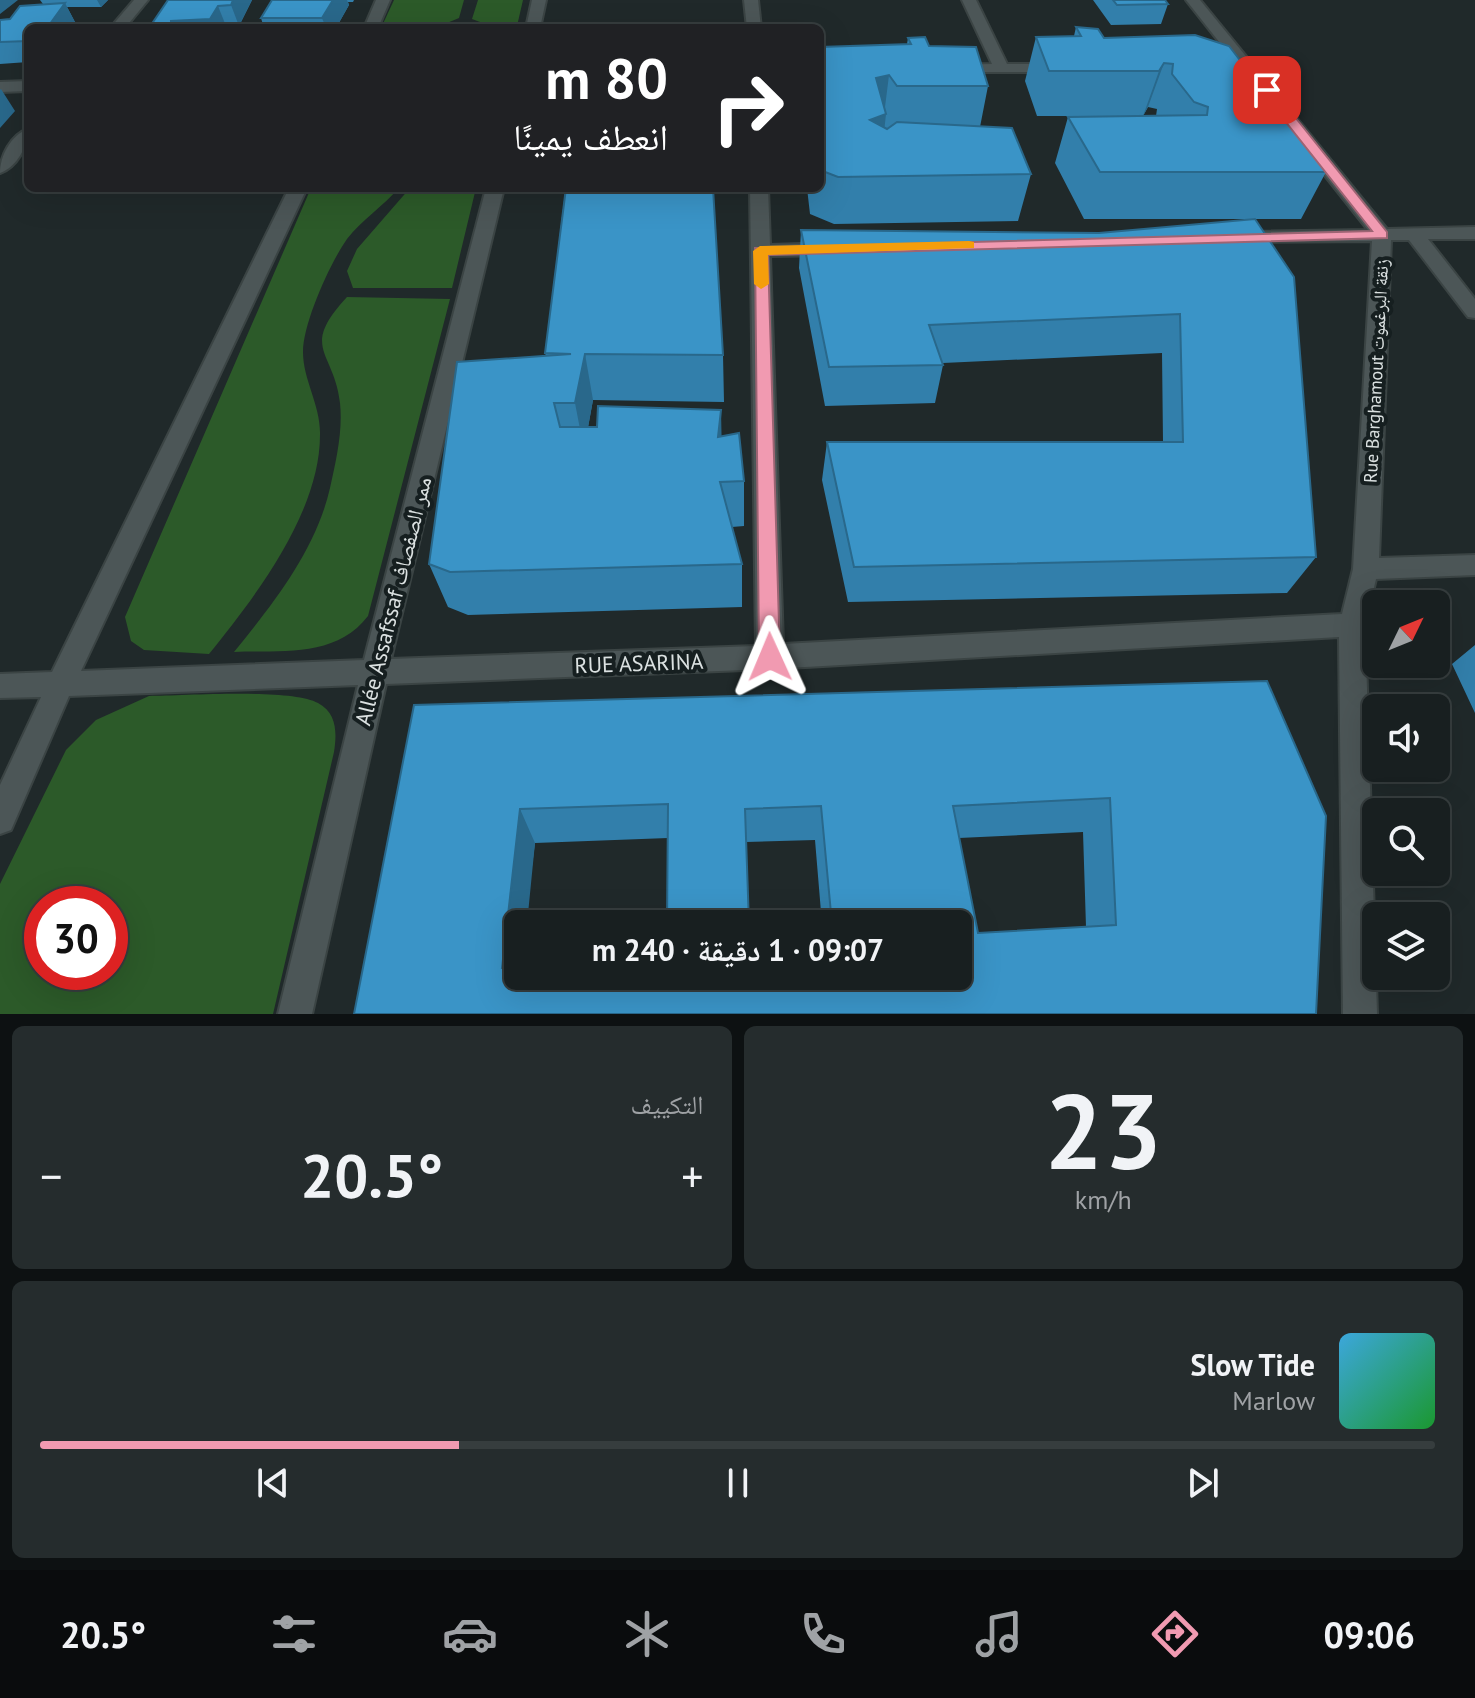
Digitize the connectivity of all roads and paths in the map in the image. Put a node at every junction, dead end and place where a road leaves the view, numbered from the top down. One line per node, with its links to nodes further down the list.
1 (141, 0): 7 (street)
2 (383, 0): 8 (street)
3 (539, 0): 9 (street)
4 (751, 0): 10 (street)
5 (969, 0): 13 (street)
6 (1193, 0): 23 (street, Rue Barghamout زنقة البرغموت)
7 (120, 24)
8 (373, 24)
9 (534, 24)
10 (754, 24)
11 (1078, 68): 13 (street)
12 (926, 69): 13 (street)
13 (1002, 69)
14 (24, 86): 15 (street)
15 (0, 87)
16 (24, 139): 17 (street)
17 (0, 168)
18 (296, 192): 33 (street)
19 (494, 192): 32 (street, Allée Assafssaf ممر الصفصاف)
20 (759, 192): 26 (street)
21 (1475, 233): 22 (street)
22 (1414, 234): 23 (street); 27 (street)
23 (1382, 235): 24 (street); 29 (street, Rue Barghamout زنقة البرغموت)
24 (1223, 239)
25 (856, 248): 26 (street)
26 (760, 251): 31 (street)
27 (1475, 312)
28 (1475, 565): 29 (street)
29 (1366, 569): 30 (street)
30 (1352, 625): 31 (street, RUE ASARINA); 37 (street)
31 (770, 657): 32 (street, RUE ASARINA)
32 (374, 674): 33 (street, RUE ASARINA); 36 (street, Allée Assafssaf ممر الصفصاف)
33 (60, 685): 34 (street, RUE ASARINA); 35 (street)
34 (0, 686)
35 (0, 819)
36 (295, 1014)
37 (1360, 1014)

